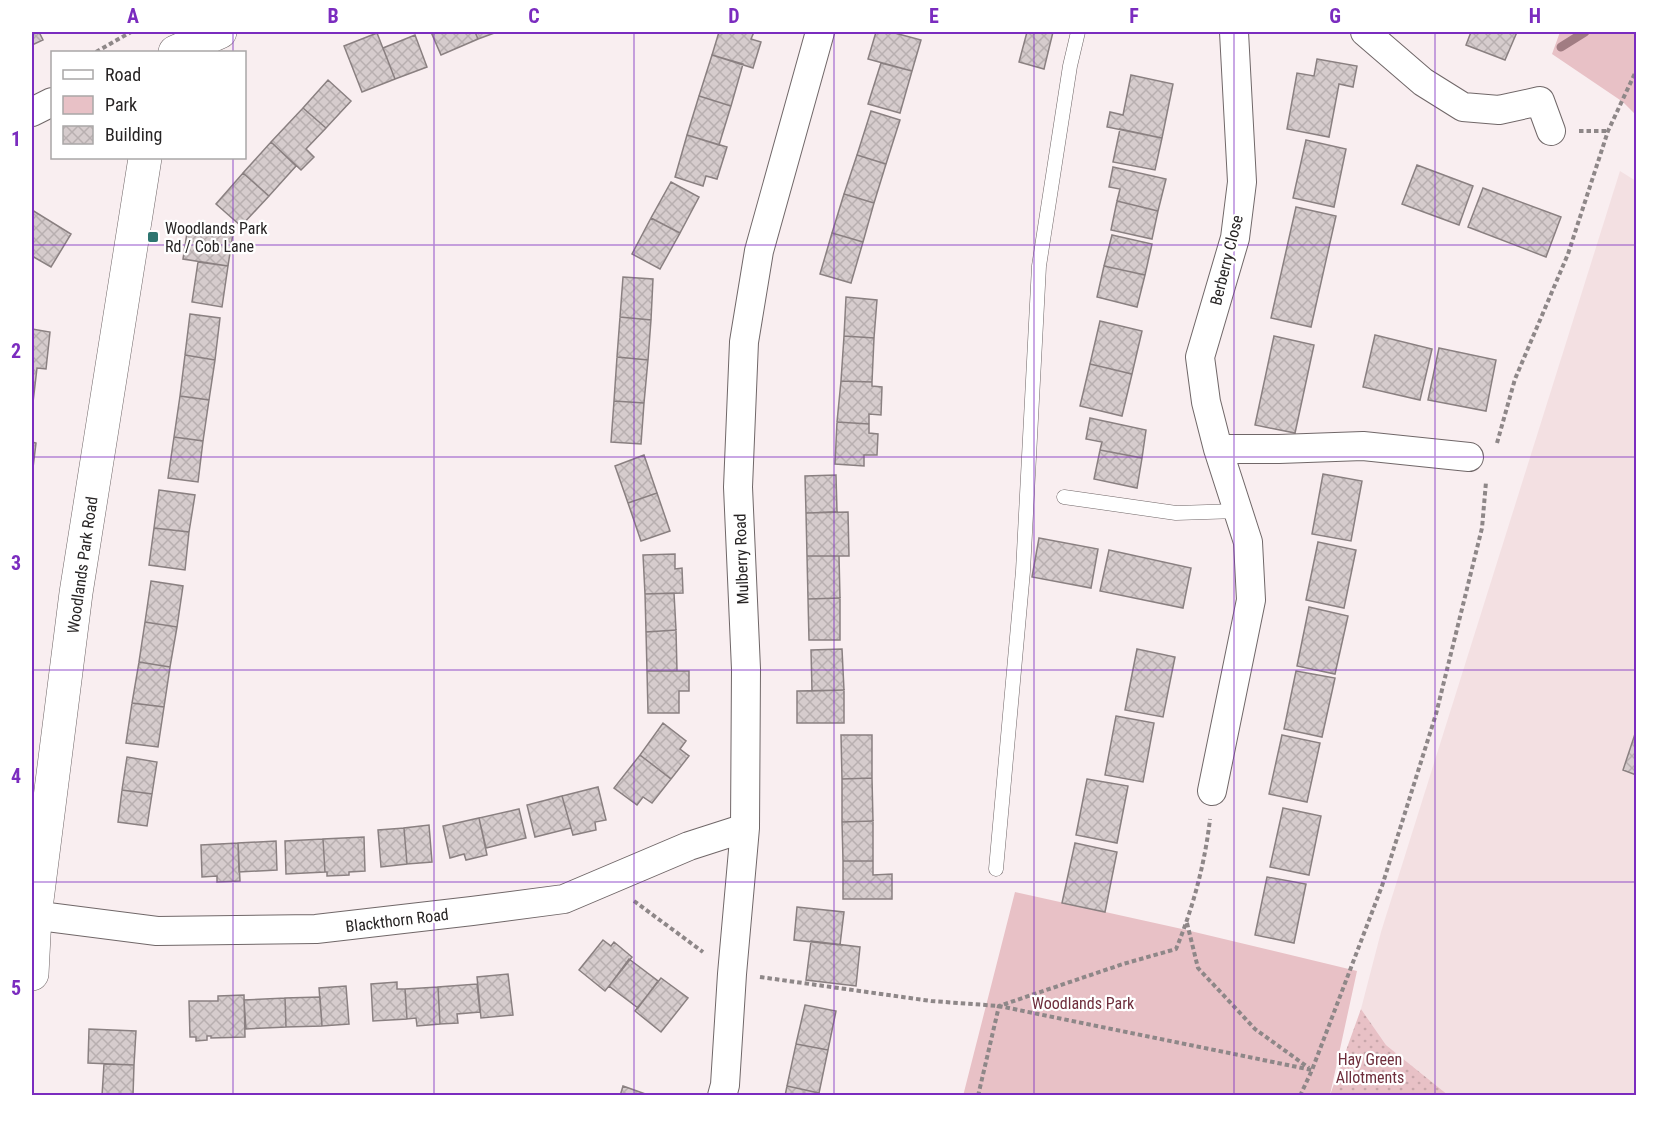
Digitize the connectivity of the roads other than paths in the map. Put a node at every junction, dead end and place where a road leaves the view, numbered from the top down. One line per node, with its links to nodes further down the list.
1 (165, 32): 7 (street)
2 (220, 32): 8 (street)
3 (820, 32): 18 (street, Mulberry Road)
4 (1078, 32): 19 (lane)
5 (1234, 32): 13 (street, Berberry Close)
6 (1365, 32): 11 (street)
7 (162, 51)
8 (177, 51)
9 (51, 102): 10 (street)
10 (32, 112)
11 (1551, 131)
12 (145, 159): 20 (street, Woodlands Park Road)
13 (1218, 449): 14 (street); 16 (street, Berberry Close)
14 (1483, 464)
15 (1064, 497): 16 (lane)
16 (1238, 511): 17 (street, Berberry Close)
17 (1213, 791)
18 (745, 828): 20 (street, Blackthorn Road); 22 (street, Mulberry Road)
19 (996, 869)
20 (33, 916): 21 (street, Woodlands Park Road)
21 (32, 974)
22 (722, 1095)

